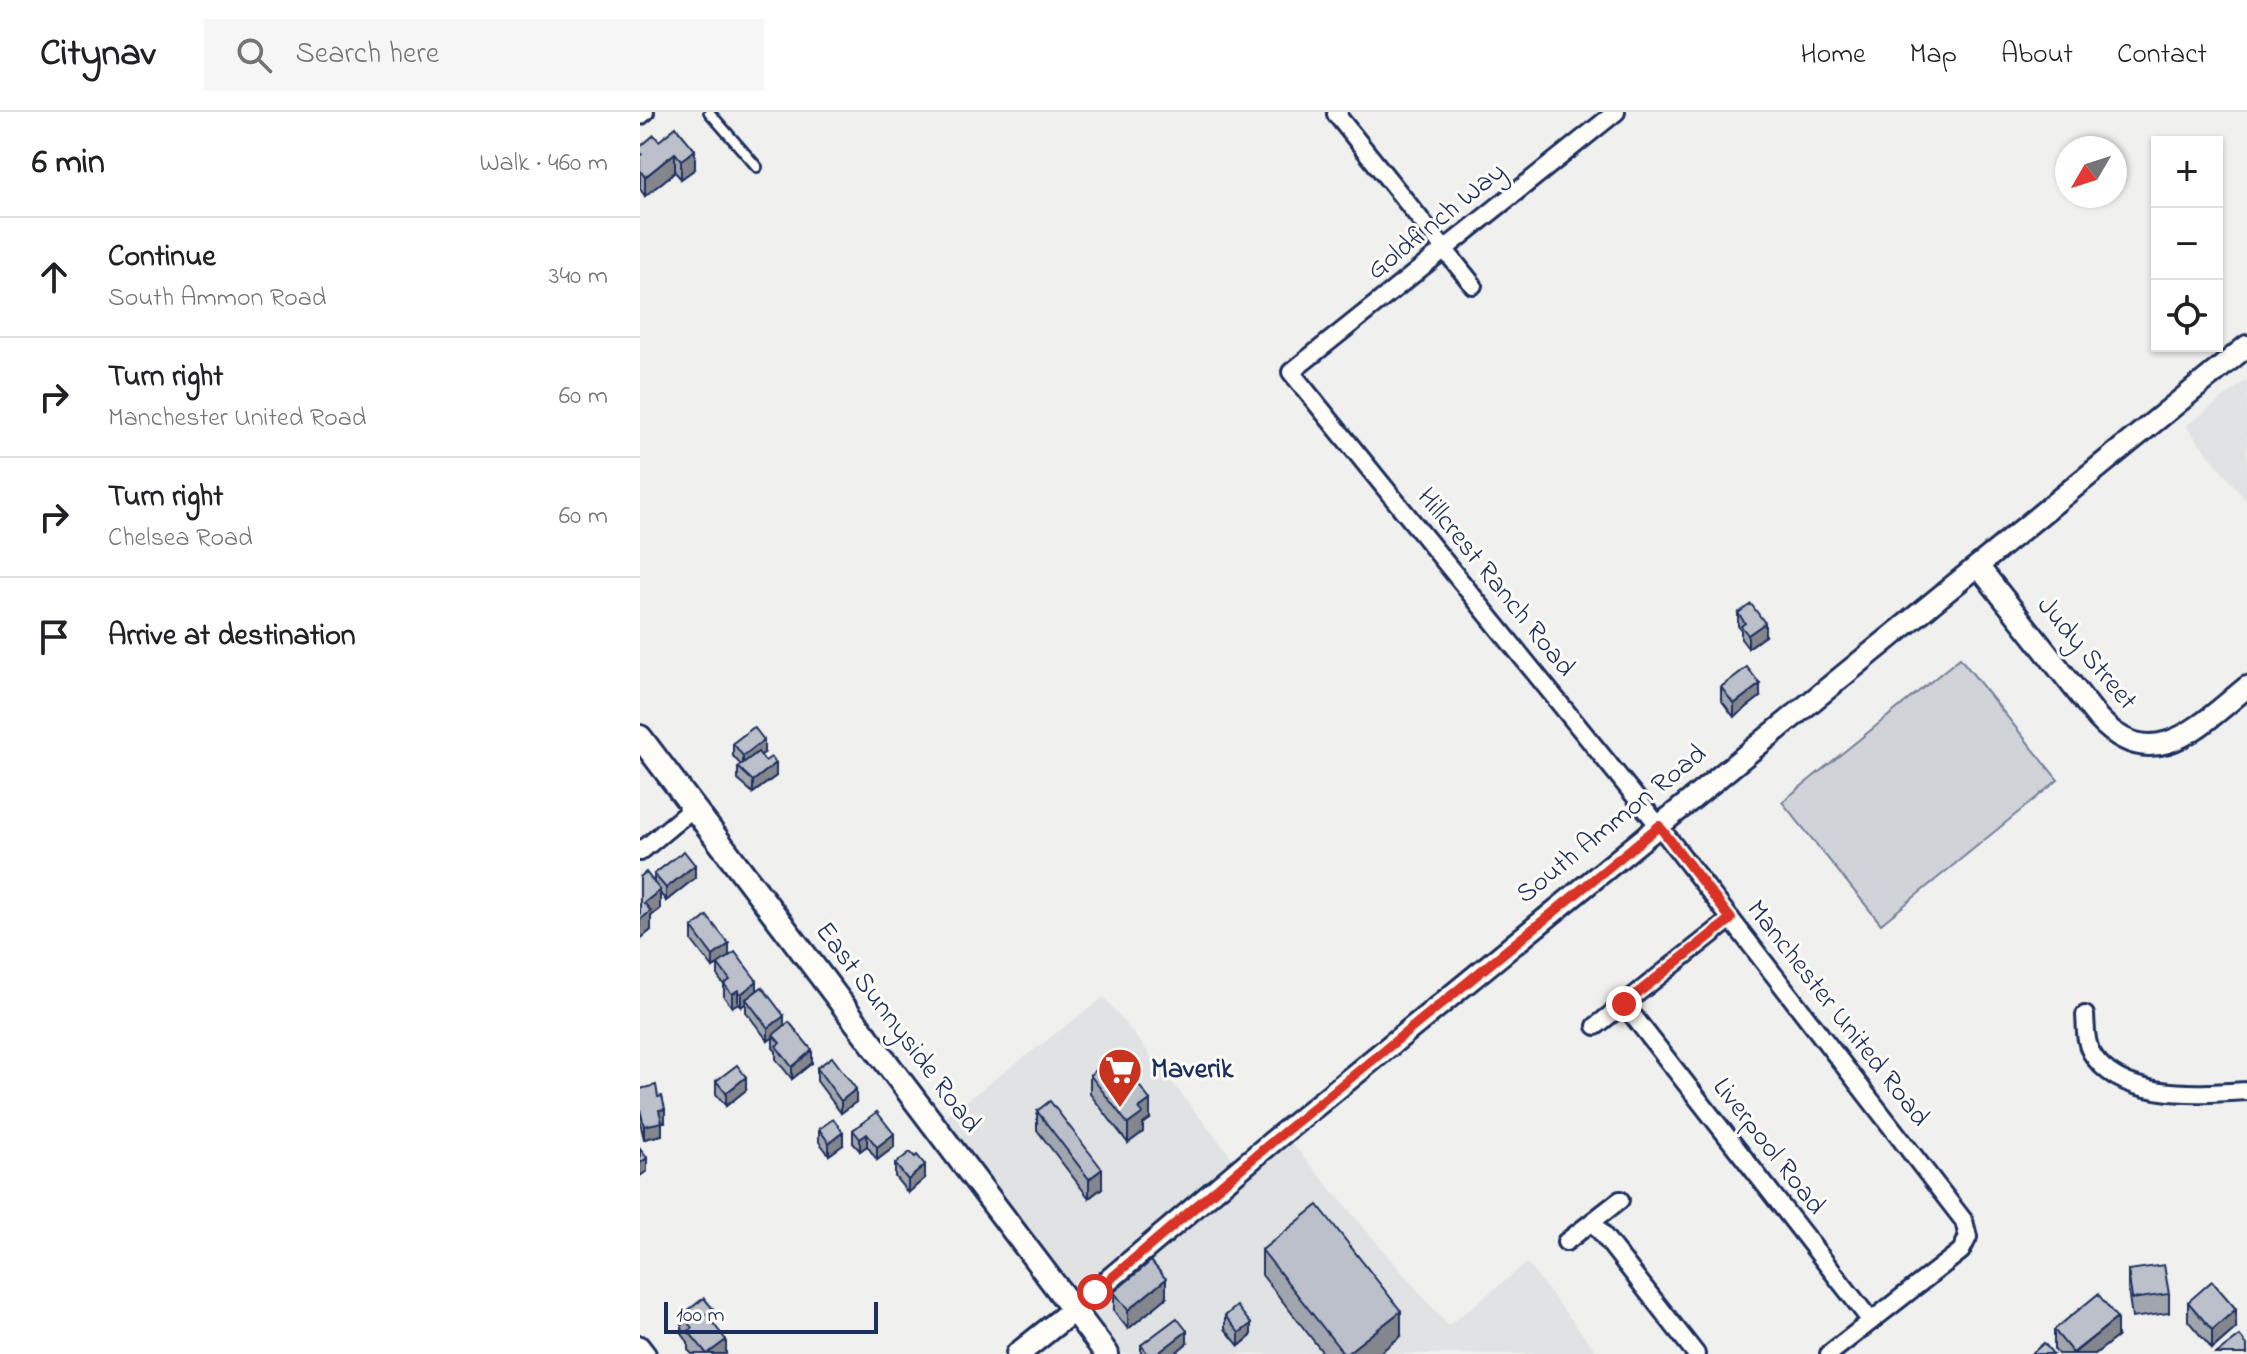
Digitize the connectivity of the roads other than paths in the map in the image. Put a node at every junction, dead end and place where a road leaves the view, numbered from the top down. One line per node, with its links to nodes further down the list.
1 (645, 112): 5 (street)
2 (709, 112): 6 (lane)
3 (1616, 112): 7 (street, Goldfinch Way)
4 (1338, 113): 7 (street)
5 (640, 116)
6 (757, 167)
7 (1444, 249): 8 (street); 10 (street, Goldfinch Way)
8 (1473, 285)
9 (2247, 346): 11 (street, South Ammon Road)
10 (1291, 372): 15 (street, Hillcrest Ranch Road)
11 (1978, 566): 12 (street, Judy Street); 15 (street, South Ammon Road)
12 (2247, 687)
13 (640, 737): 14 (main road, East Sunnyside Road)
14 (693, 808): 16 (street); 25 (main road, East Sunnyside Road)
15 (1659, 826): 17 (street, Manchester United Road); 25 (street, South Ammon Road)
16 (640, 852)
17 (1731, 919): 18 (street); 26 (street, Manchester United Road)
18 (1624, 1004): 20 (street); 26 (street, Liverpool Road)
19 (2085, 1015): 21 (street)
20 (1596, 1026)
21 (2247, 1091)
22 (1620, 1200): 23 (street)
23 (1593, 1222): 24 (street); 31 (street)
24 (1566, 1242)
25 (1072, 1311): 29 (main road, South Ammon Road); 30 (main road, East Sunnyside Road)
26 (1871, 1321): 32 (street)
27 (640, 1345): 28 (street)
28 (647, 1354)
29 (1018, 1354)
30 (1107, 1354)
31 (1696, 1354)
32 (1829, 1354)

